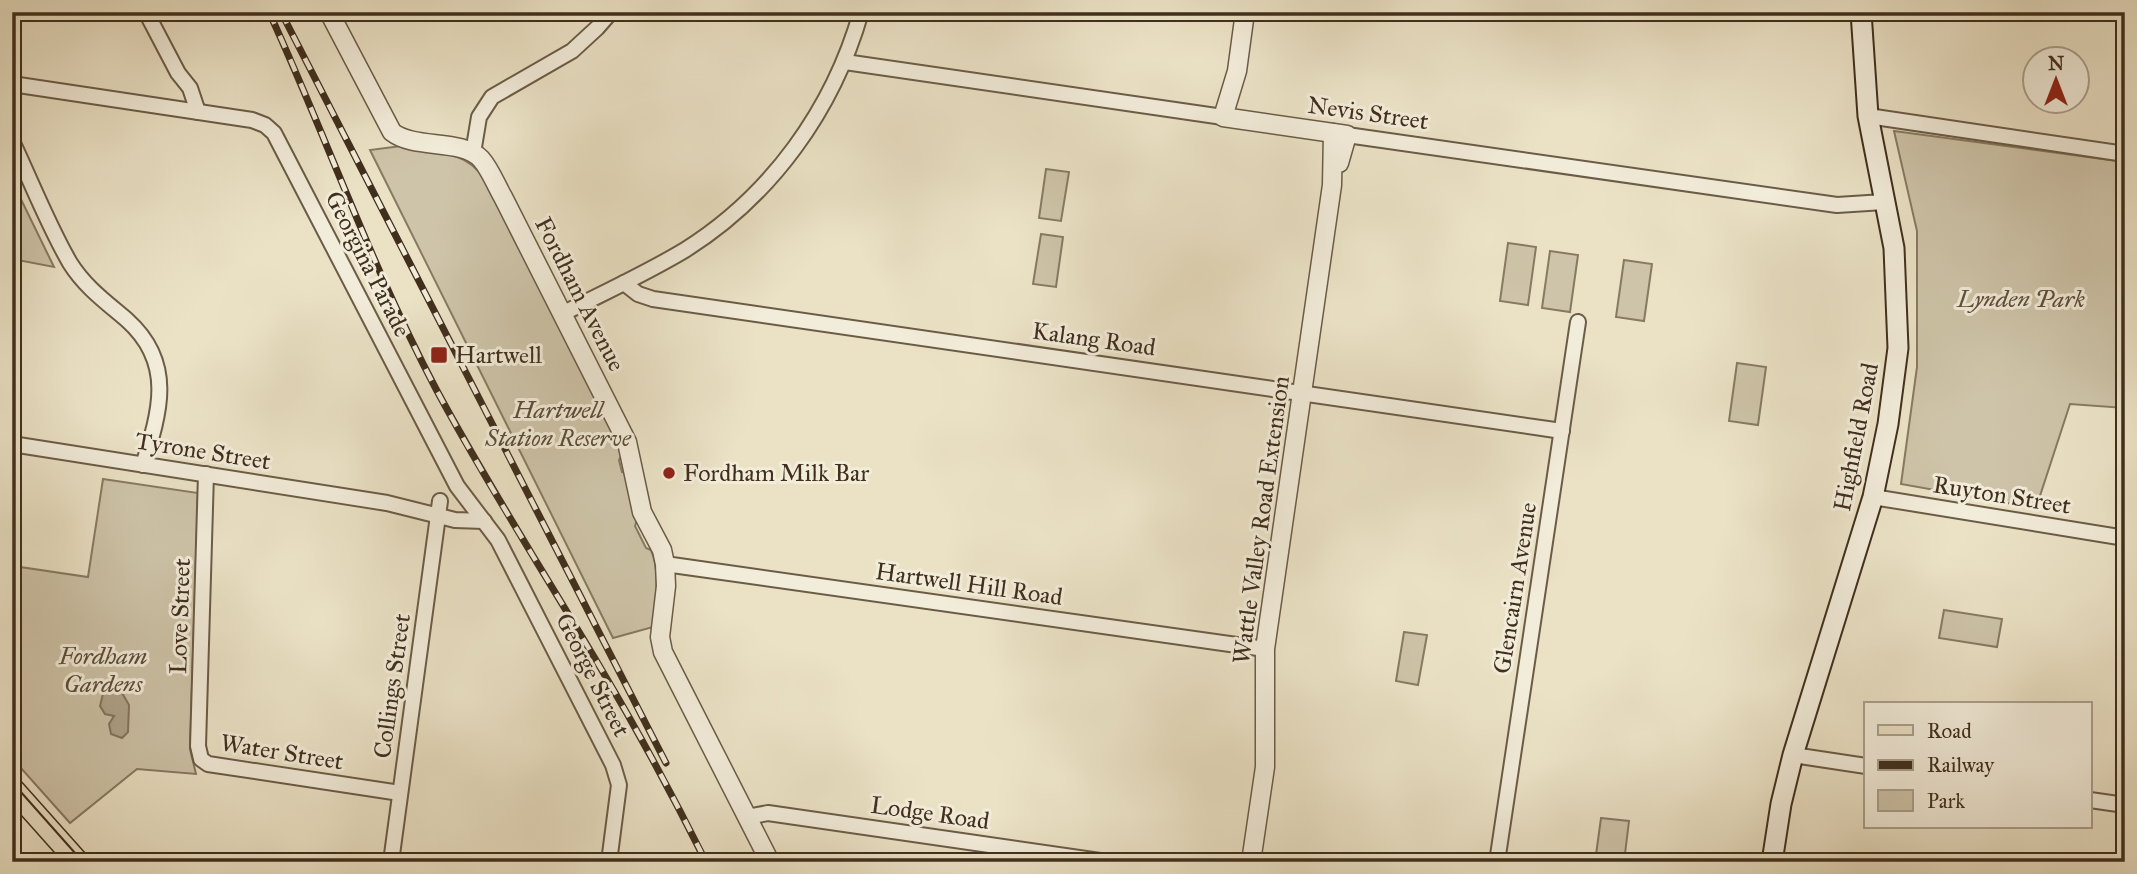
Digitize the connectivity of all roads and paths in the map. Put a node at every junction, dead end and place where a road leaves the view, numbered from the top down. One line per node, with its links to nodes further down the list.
1 (146, 12): 9 (street)
2 (329, 12): 14 (street)
3 (611, 12): 14 (street)
4 (861, 12): 7 (street)
5 (1245, 12): 11 (street)
6 (1861, 12): 10 (main road, Highfield Road)
7 (845, 62): 11 (street, Nevis Street); 17 (street)
8 (12, 84): 9 (street, Georgina Parade)
9 (191, 111): 25 (street, Georgina Parade)
10 (1867, 117): 15 (street); 16 (main road, Highfield Road)
11 (1230, 118): 12 (street, Nevis Street)
12 (1340, 134): 16 (street, Nevis Street); 20 (street, Wattle Valley Road Extension)
13 (12, 141): 23 (street)
14 (473, 153): 18 (street, Fordham Avenue)
15 (2125, 154)
16 (1884, 202): 26 (main road, Highfield Road)
17 (624, 283): 18 (street); 20 (street, Kalang Road)
18 (562, 314): 30 (street, Fordham Avenue)
19 (1578, 322): 21 (street, Glencairn Avenue)
20 (1304, 392): 21 (street, Kalang Road); 31 (street, Wattle Valley Road Extension)
21 (1562, 431): 46 (street, Glencairn Avenue)
22 (12, 444): 23 (street, Tyrone Street)
23 (143, 464): 24 (street, Tyrone Street)
24 (205, 474): 27 (street, Tyrone Street); 33 (street, Love Street)
25 (457, 486): 27 (street); 28 (street, Georgina Parade)
26 (1873, 497): 29 (street, Ruyton Street); 32 (main road, Highfield Road)
27 (440, 509): 28 (street, Tyrone Street); 36 (street, Collings Street)
28 (484, 521): 42 (street, George Street)
29 (2125, 538)
30 (665, 564): 31 (street, Hartwell Hill Road); 39 (street, Fordham Avenue)
31 (1265, 649): 45 (street, Wattle Valley Road Extension)
32 (1793, 755): 34 (street); 47 (main road, Highfield Road)
33 (201, 759): 36 (street, Water Street)
34 (1864, 766)
35 (12, 788): 40 (main road)
36 (400, 793): 41 (street, Collings Street)
37 (2092, 800): 38 (street)
38 (2125, 805)
39 (747, 817): 43 (street, Fordham Avenue); 44 (street, Lodge Road)
40 (79, 862)
41 (391, 862)
42 (609, 862)
43 (770, 862)
44 (1107, 862)
45 (1251, 862)
46 (1497, 862)
47 (1772, 862)

